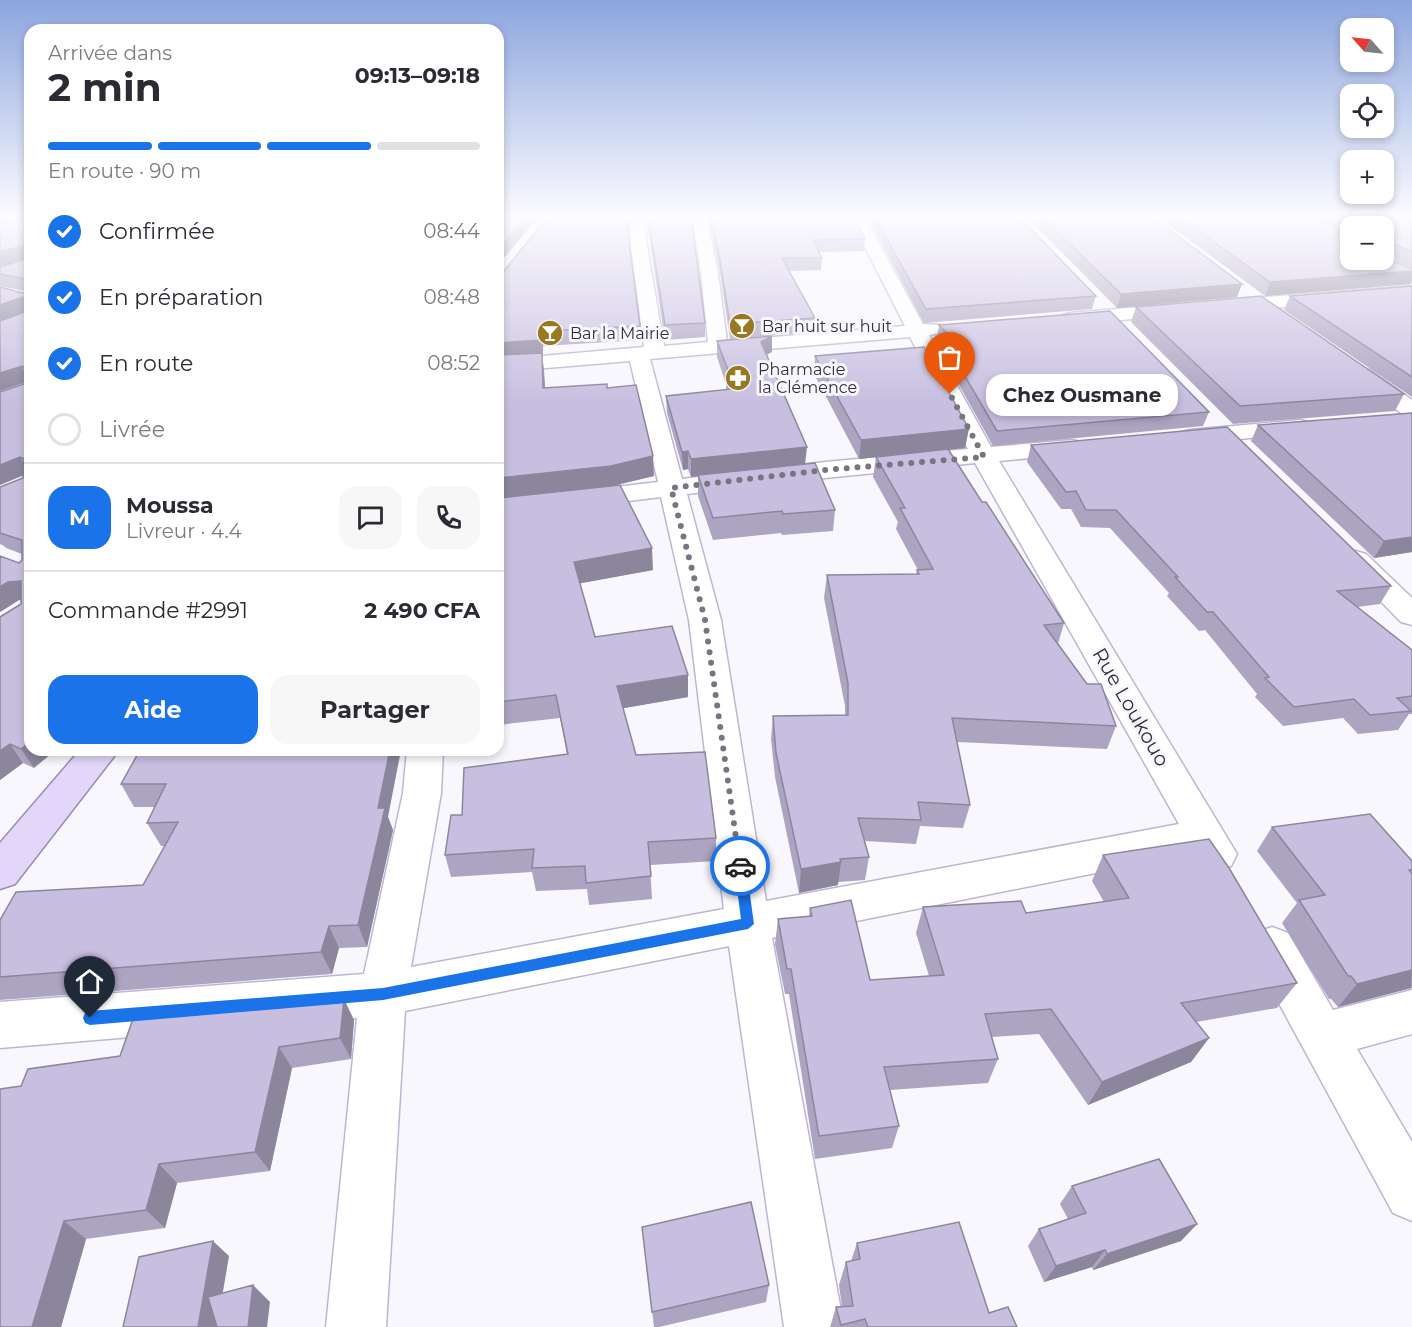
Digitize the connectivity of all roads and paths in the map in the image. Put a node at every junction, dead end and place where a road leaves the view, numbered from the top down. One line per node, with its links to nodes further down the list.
1 (641, 278): 14 (street)
2 (711, 278): 13 (street)
3 (888, 278): 12 (street, Rue Loukouo)
4 (1240, 289): 7 (street)
5 (1412, 291): 7 (street)
6 (1096, 299): 10 (street)
7 (1259, 303): 8 (street); 10 (street)
8 (1278, 317)
9 (1054, 320): 10 (street)
10 (1120, 324)
11 (950, 328): 12 (street)
12 (915, 331): 13 (street); 21 (street, Rue Loukouo)
13 (719, 347): 14 (street)
14 (646, 353): 16 (street); 22 (street)
15 (1345, 364): 17 (street)
16 (504, 365)
17 (1412, 410)
18 (1321, 426): 19 (street)
19 (1169, 438)
20 (1100, 444): 21 (street)
21 (984, 457): 22 (street); 28 (street, Rue Loukouo)
22 (671, 488): 23 (street); 32 (street)
23 (504, 507)
24 (1344, 549): 25 (street)
25 (1412, 615)
26 (96, 756): 29 (main road)
27 (424, 756): 33 (street)
28 (1206, 835): 30 (street, Rue Loukouo); 32 (street)
29 (0, 872)
30 (1236, 885)
31 (1253, 915): 36 (street)
32 (748, 924): 33 (street); 39 (street)
33 (383, 994): 35 (street); 38 (street)
34 (1412, 1012): 36 (street)
35 (0, 1025)
36 (1324, 1035): 37 (street)
37 (1412, 1194)
38 (356, 1327)
39 (814, 1327)

